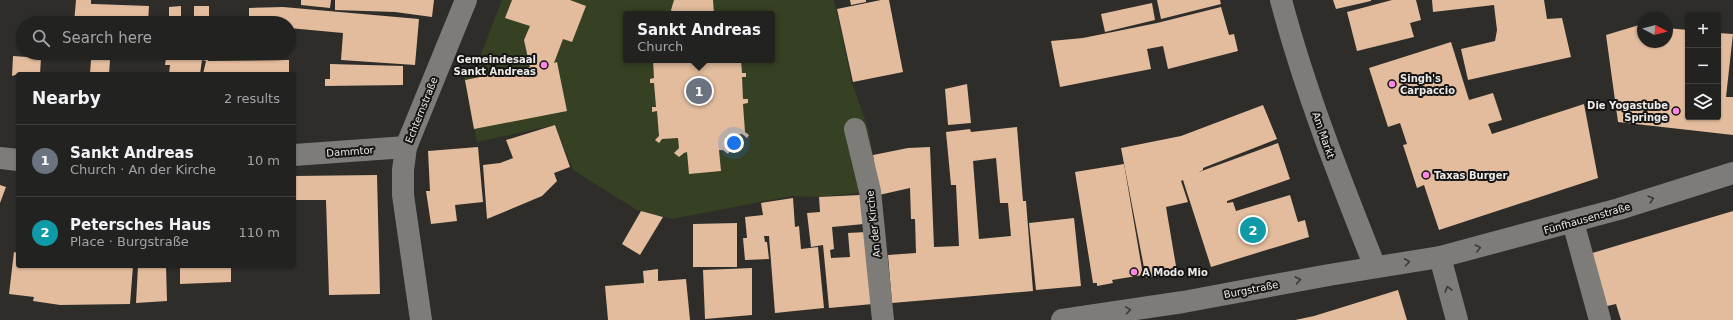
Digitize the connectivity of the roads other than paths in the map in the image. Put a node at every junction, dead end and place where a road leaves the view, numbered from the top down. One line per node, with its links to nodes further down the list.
1 (466, 0): 4 (street, Echternstraße)
2 (1281, 0): 11 (street, Am Markt)
3 (855, 129): 13 (street, An der Kirche)
4 (406, 147): 5 (street, Dammtor); 12 (street, Echternstraße)
5 (296, 155)
6 (0, 158): 7 (street)
7 (16, 160)
8 (1733, 173): 9 (street, Fünfhausenstraße, one-way to 8)
9 (1573, 222): 10 (street, Fünfhausenstraße, one-way to 9); 16 (street)
10 (1440, 258): 11 (street, Burgstraße, one-way to 10); 15 (street, one-way to 10)
11 (1374, 267): 14 (street, Burgstraße, one-way to 11)
12 (421, 320)
13 (883, 320)
14 (1062, 320)
15 (1457, 320)
16 (1600, 320)

